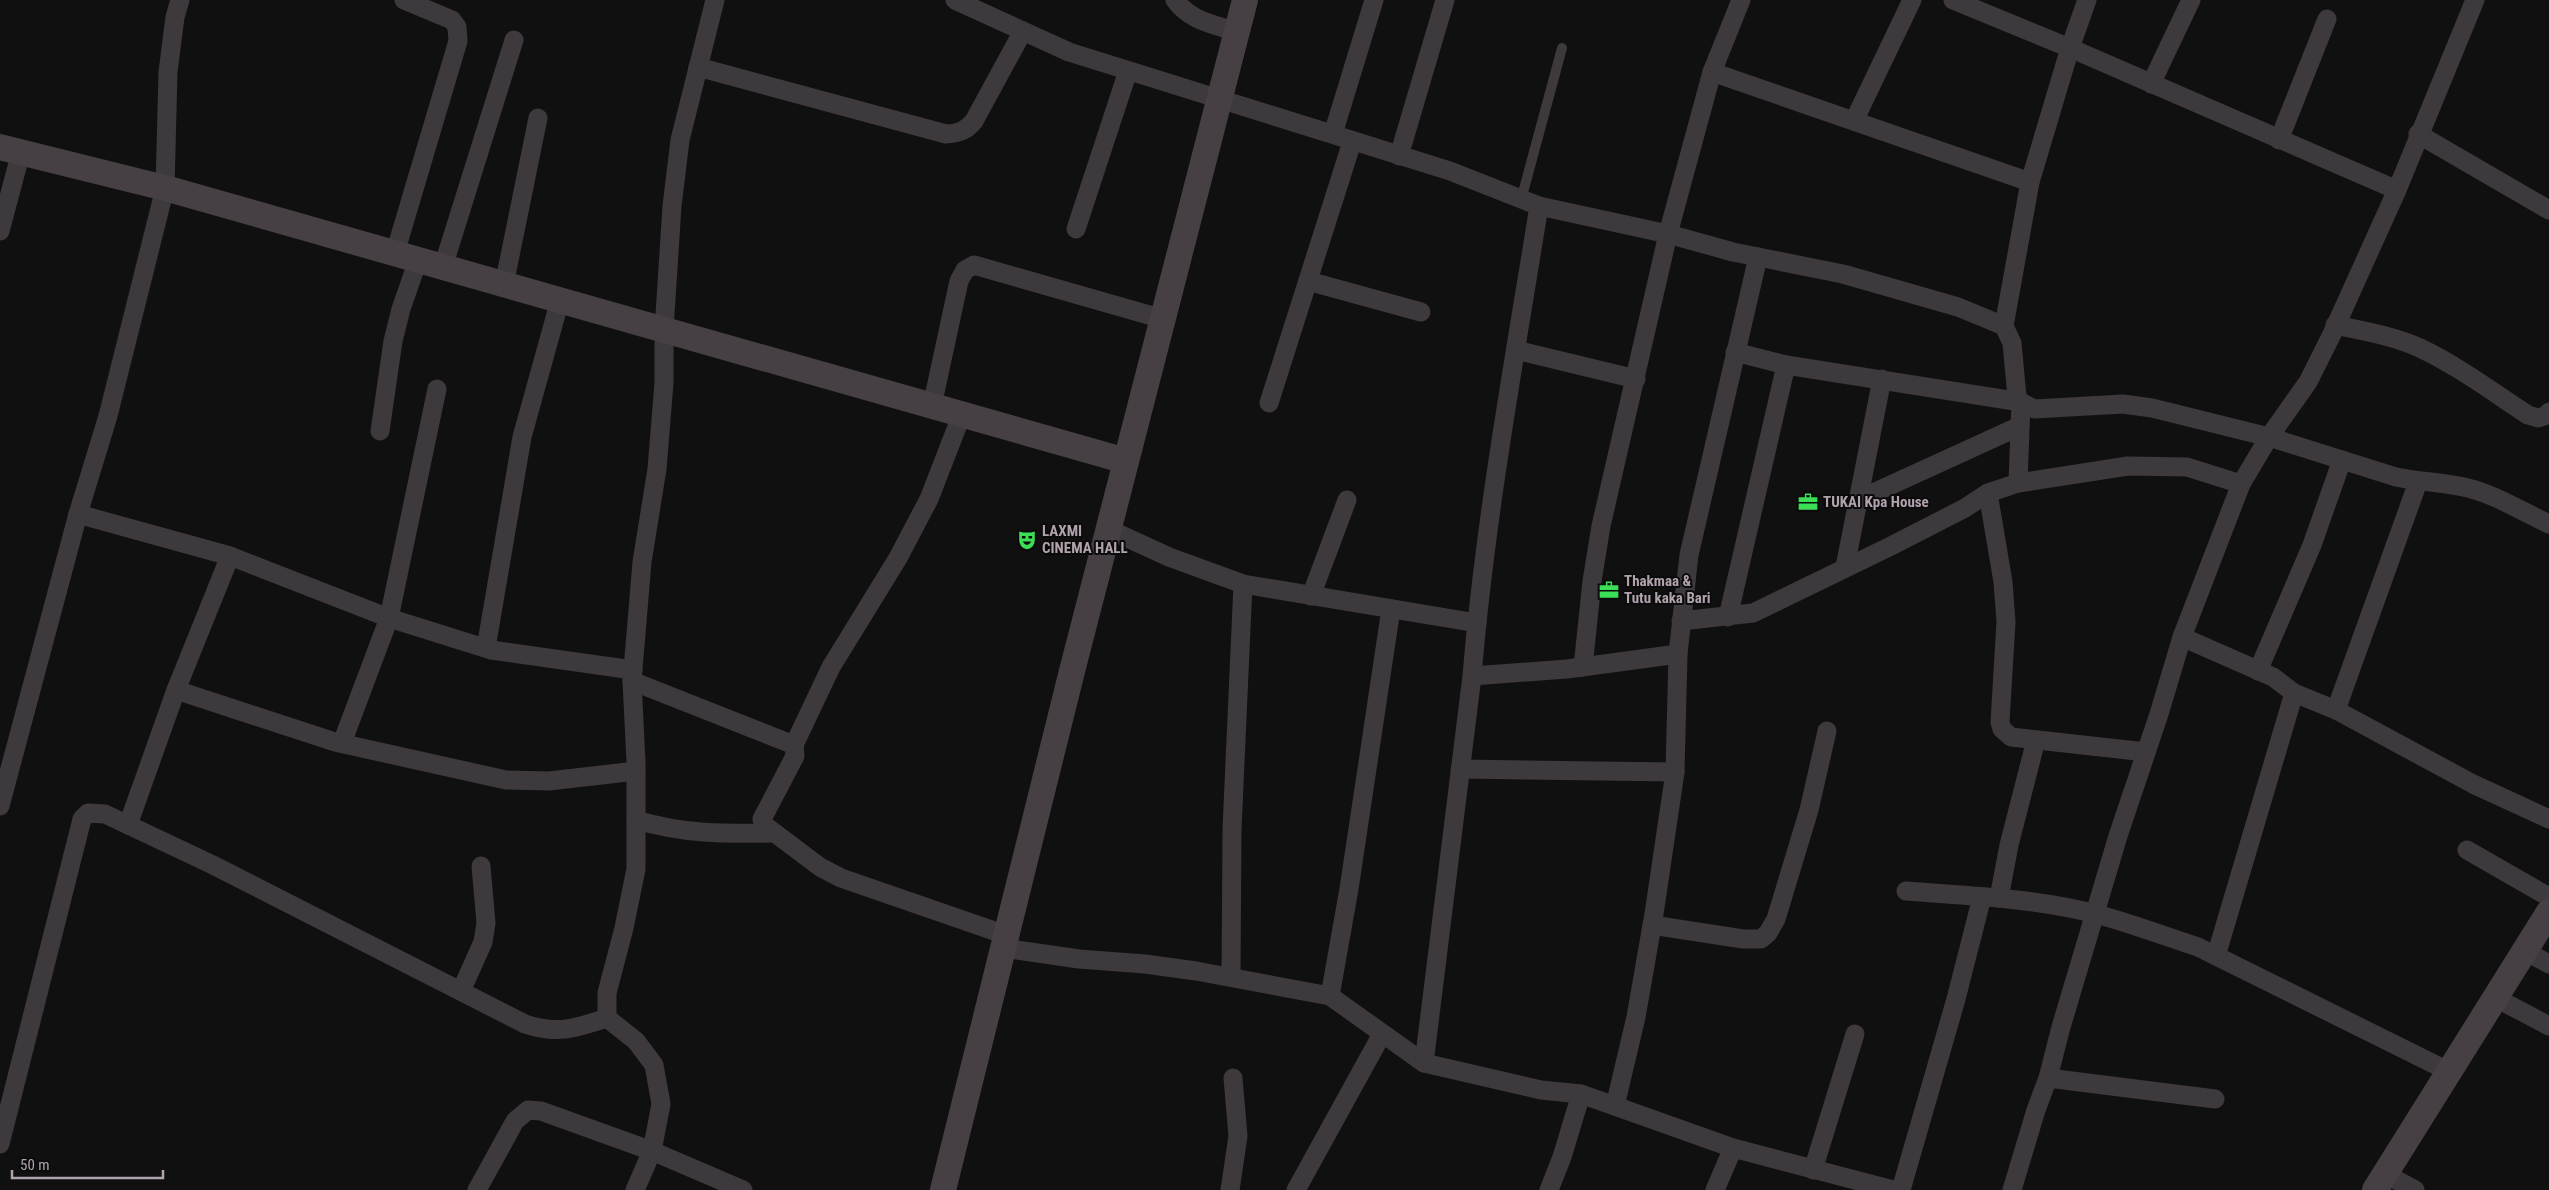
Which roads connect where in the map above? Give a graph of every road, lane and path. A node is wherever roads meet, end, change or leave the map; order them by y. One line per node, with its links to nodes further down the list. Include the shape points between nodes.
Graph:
1 (180, 0): 35 (street, via 168,72)
2 (404, 0): 43 (street, via 452,20 457,27 458,40)
3 (715, 0): 21 (street)
4 (955, 0): 16 (street)
5 (1175, 0): 17 (street, via 1195,19)
6 (1245, 0): 17 (street)
7 (1374, 0): 28 (street)
8 (1445, 0): 33 (street)
9 (1741, 0): 23 (street)
10 (1912, 0): 27 (street)
11 (1952, 0): 20 (street)
12 (2087, 0): 20 (street)
13 (2191, 0): 24 (street)
14 (2475, 0): 29 (street)
15 (2327, 19): 30 (street)
16 (1023, 31): 21 (street, via 974,122 959,133 946,134); 22 (street, via 1069,52)
17 (1237, 32): 25 (street)
18 (514, 40): 44 (street)
19 (1562, 48): 37 (lane)
20 (2070, 48): 24 (street); 34 (street)
21 (698, 67): 52 (street, via 679,149)
22 (1128, 71): 25 (street); 39 (street)
23 (1712, 72): 27 (street); 41 (street)
24 (2151, 84): 30 (street)
25 (1219, 99): 28 (street); 49 (street)
26 (538, 118): 46 (street)
27 (1854, 122): 34 (street)
28 (1333, 134): 31 (street)
29 (2418, 134): 36 (street); 38 (street)
30 (2280, 140): 36 (street)
31 (1352, 142): 33 (street); 45 (street)
32 (10, 149): 35 (street); 40 (street)
33 (1398, 156): 37 (street, via 1450,171)
34 (2030, 182): 51 (street)
35 (165, 188): 43 (street); 75 (street, via 108,416)
36 (2397, 190): 50 (street)
37 (1530, 203): 41 (street); 53 (street)
38 (2549, 210)
39 (1076, 229)
40 (0, 231)
41 (1668, 234): 42 (street); 56 (street)
42 (1758, 256): 51 (street, via 1871,282 1958,307); 54 (street)
43 (407, 257): 44 (street); 65 (street)
44 (443, 267): 46 (street)
45 (1308, 280): 48 (street); 59 (street)
46 (504, 285): 47 (street)
47 (560, 300): 52 (street); 88 (street, via 522,437)
48 (1421, 312)
49 (1163, 319): 61 (street, via 974,265 965,270 959,281); 68 (street)
50 (2335, 325): 62 (street, via 2420,348 2528,415 2538,418); 66 (street, via 2308,382)
51 (2004, 326): 60 (street, via 2012,343 2017,397)
52 (664, 330): 61 (street); 92 (street, via 658,468 642,562)
53 (1516, 350): 56 (street); 86 (street)
54 (1735, 352): 55 (street); 85 (street, via 1689,555)
55 (1786, 365): 57 (street); 83 (street)
56 (1636, 379): 90 (street, via 1600,526)
57 (1882, 379): 60 (street); 74 (street)
58 (437, 389): 84 (street)
59 (1269, 402)
60 (2021, 402): 64 (street); 66 (street, via 2034,409 2122,404 2152,408)
61 (932, 406): 63 (street)
62 (2549, 412)
63 (962, 414): 68 (street); 100 (street, via 929,499 898,558 830,667)
64 (2020, 426): 69 (street); 74 (street)
65 (380, 432)
66 (2269, 437): 67 (street); 71 (street)
67 (2342, 460): 70 (street); 91 (street, via 2312,545)
68 (1126, 461): 77 (street)
69 (2018, 482): 71 (street, via 2128,466 2187,467); 72 (street)
70 (2418, 482): 76 (street, via 2445,482 2471,488); 96 (street)
71 (2241, 484): 87 (street)
72 (1988, 493): 79 (street, via 1965,508); 98 (street, via 2003,582 2006,622 2000,722 2002,729 2011,737)
73 (1347, 500): 81 (street)
74 (1858, 500): 79 (street)
75 (78, 514): 78 (street); 105 (street)
76 (2549, 524)
77 (1108, 529): 80 (street, via 1169,557); 118 (street)
78 (230, 556): 84 (street); 94 (street)
79 (1845, 567): 83 (street, via 1753,613)
80 (1243, 584): 81 (street); 122 (street, via 1232,829)
81 (1311, 596): 82 (street)
82 (1392, 609): 86 (street); 124 (street, via 1350,889)
83 (1728, 617): 85 (street)
84 (389, 618): 88 (street); 99 (street)
85 (1680, 621): 89 (street)
86 (1476, 623): 93 (street)
87 (2182, 637): 91 (street); 101 (street)
88 (486, 648): 92 (street)
89 (1678, 654): 90 (street); 104 (street)
90 (1583, 667): 93 (street)
91 (2258, 670): 95 (street)
92 (632, 675): 100 (street); 103 (street)
93 (1472, 676): 102 (street)
94 (176, 690): 99 (street); 108 (street)
95 (2294, 693): 96 (street); 120 (street)
96 (2336, 710): 106 (street, via 2473,784)
97 (1827, 731): 117 (street, via 1809,810 1776,919 1768,933 1761,940 1743,940)
98 (2036, 740): 101 (street); 114 (street, via 2009,846)
99 (342, 743): 103 (street, via 506,780 549,781)
100 (794, 745): 109 (street, via 795,756 762,819 765,827)
101 (2146, 752): 116 (street)
102 (1460, 769): 104 (street); 130 (street)
103 (636, 771): 107 (street)
104 (1675, 772): 117 (street)
105 (0, 806)
106 (2549, 819)
107 (636, 820): 109 (street, via 664,828 710,834); 126 (street, via 636,869 607,993)
108 (128, 825): 123 (street); 137 (street, via 96,812 88,813 82,819)
109 (773, 833): 118 (street, via 841,878)
110 (2467, 850): 113 (street)
111 (481, 866): 123 (street, via 486,923 483,942)
112 (1906, 891): 114 (street)
113 (2549, 897)
114 (1991, 898): 116 (street); 152 (street, via 1956,999)
115 (2549, 912): 119 (street)
116 (2095, 914): 120 (street, via 2198,947); 133 (street)
117 (1652, 925): 136 (street, via 1636,1017)
118 (1005, 942): 122 (street, via 1079,959 1145,964); 146 (street)
119 (2525, 951): 121 (street); 125 (street)
120 (2216, 956): 131 (street)
121 (2549, 964)
122 (1231, 977): 124 (street)
123 (462, 992): 126 (street, via 543,1030 564,1031)
124 (1330, 996): 128 (street)
125 (2496, 998): 127 (street); 131 (street)
126 (607, 1018): 139 (street, via 636,1041 654,1065 661,1104)
127 (2549, 1026)
128 (1382, 1034): 130 (street); 148 (street)
129 (1855, 1034): 140 (street)
130 (1424, 1063): 134 (street, via 1541,1090)
131 (2450, 1072): 141 (street)
132 (1233, 1078): 147 (street, via 1238,1136)
133 (2048, 1078): 135 (street); 153 (street)
134 (1581, 1094): 136 (street); 149 (street)
135 (2215, 1100)
136 (1615, 1106): 138 (street)
137 (0, 1144)
138 (1733, 1148): 140 (street); 150 (street)
139 (652, 1150): 143 (street, via 541,1111 528,1110 515,1121); 144 (street); 145 (street)
140 (1813, 1170): 142 (street)
141 (2380, 1182): 154 (street)
142 (1841, 1184): 151 (street)
143 (477, 1190)
144 (635, 1190)
145 (743, 1190)
146 (943, 1190)
147 (1230, 1190)
148 (1296, 1190)
149 (1549, 1190)
150 (1715, 1190)
151 (1893, 1190)
152 (1901, 1190)
153 (2012, 1190)
154 (2415, 1190)

